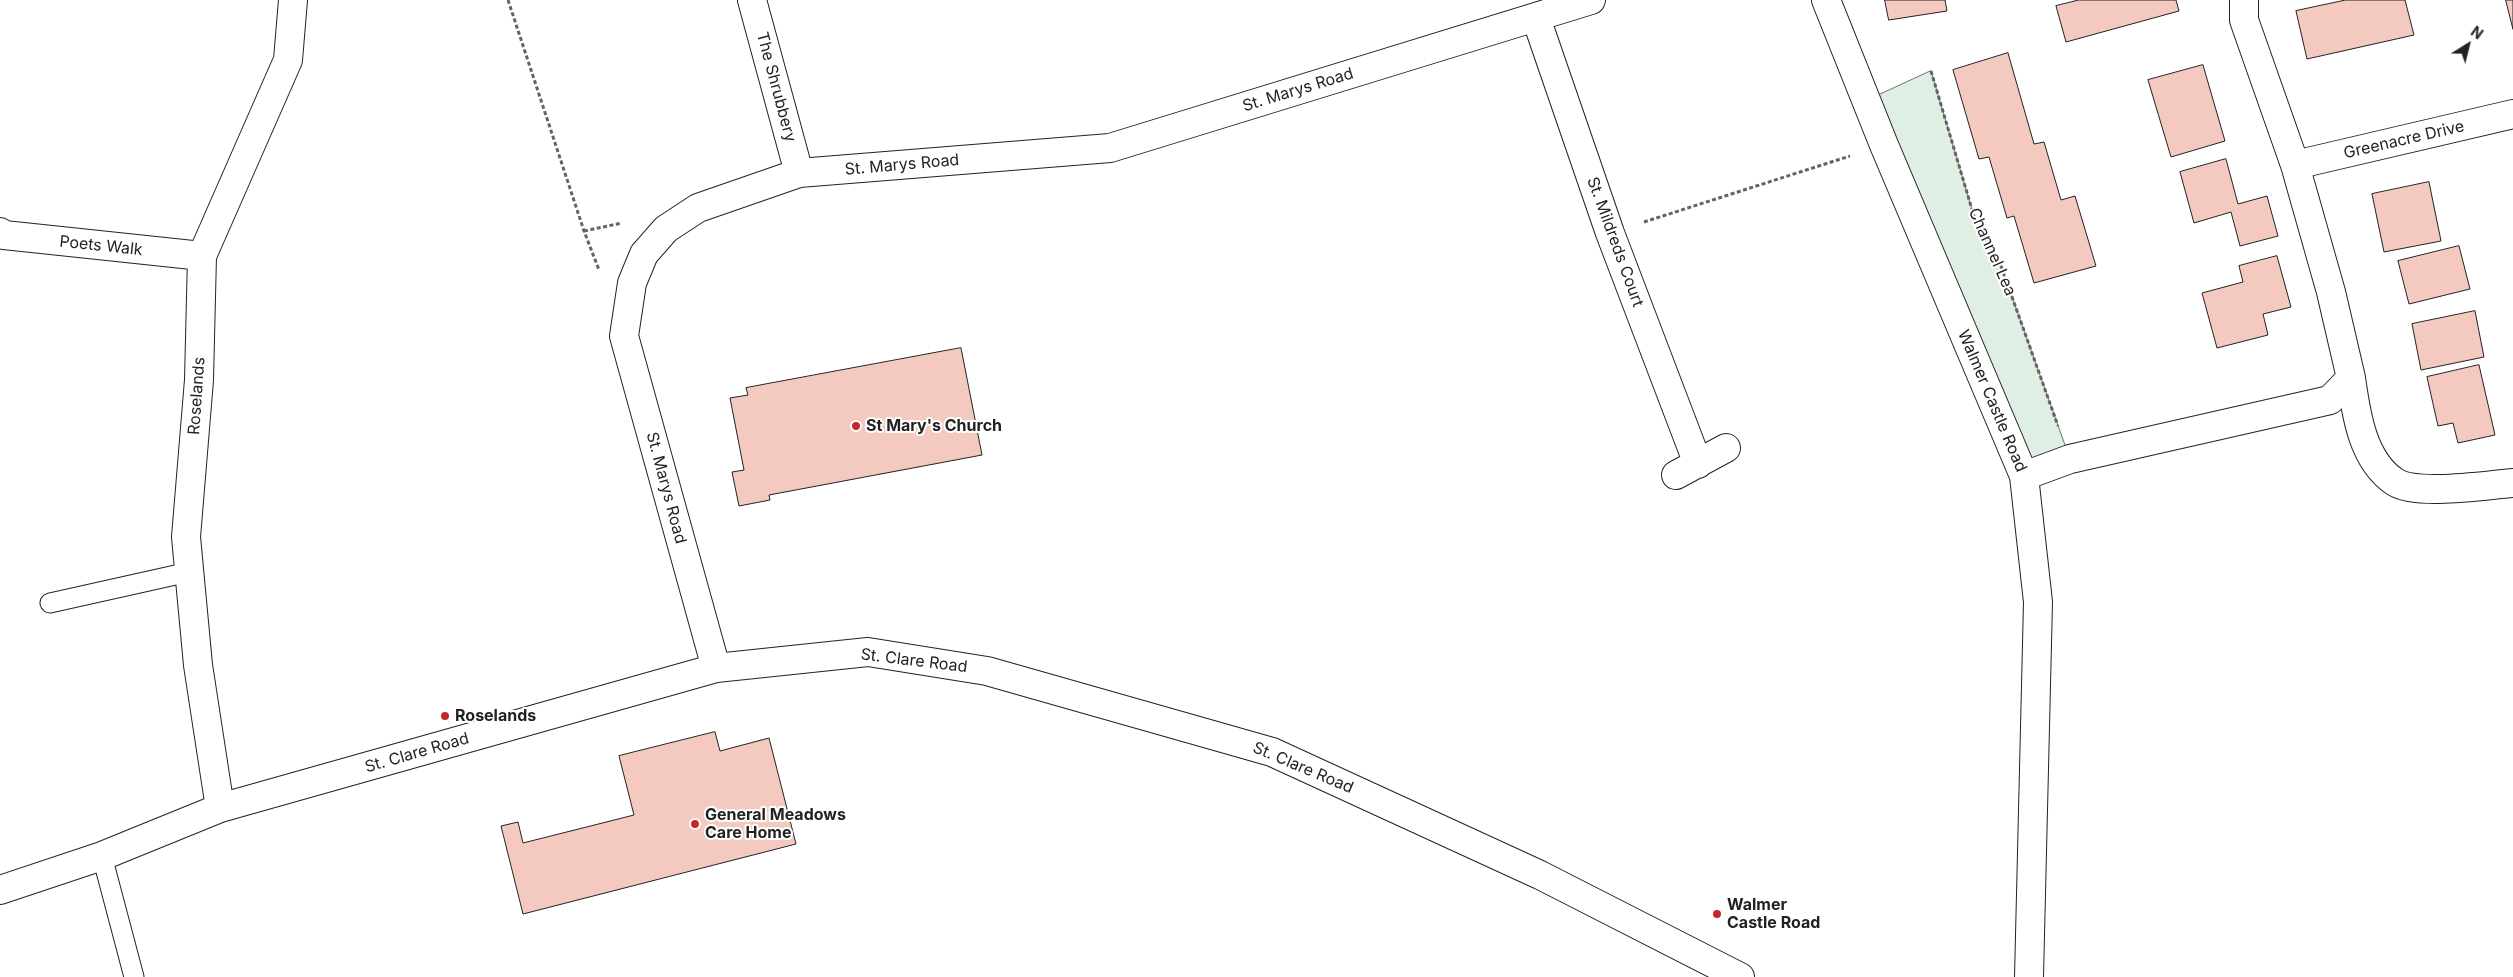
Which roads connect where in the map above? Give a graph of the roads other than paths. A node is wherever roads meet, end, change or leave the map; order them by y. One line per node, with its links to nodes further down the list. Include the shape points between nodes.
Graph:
1 (293, 0): 11 (street, Roselands, via 288,60)
2 (752, 0): 9 (street, The Shrubbery)
3 (1591, 0): 6 (street, St. Marys Road)
4 (1826, 0): 14 (street, Walmer Castle Road)
5 (2244, 0): 8 (street, via 2244,20)
6 (1536, 18): 9 (street, St. Marys Road, via 1110,148); 13 (street, St. Mildreds Court, via 1687,470)
7 (2513, 114): 8 (street, Greenacre Drive)
8 (2295, 165): 12 (street, via 2331,292)
9 (799, 173): 18 (street, St. Marys Road, via 698,208 666,229 644,254 632,283 624,336)
10 (0, 232): 11 (street, Poets Walk, via 4,235)
11 (202, 256): 16 (street, Roselands, via 199,380 186,537)
12 (2350, 378): 14 (street, via 2330,400 2070,459); 15 (street, via 2357,414 2374,461 2396,482 2429,490)
13 (1726, 448)
14 (2024, 476): 24 (street, Walmer Castle Road, via 2038,602)
15 (2513, 483)
16 (189, 572): 17 (lane); 19 (street, Roselands, via 198,665)
17 (50, 603)
18 (716, 668): 19 (street, St. Clare Road); 23 (street, St. Clare Road, via 877,653 987,671 1272,752 1540,875)
19 (220, 808): 20 (street, St. Clare Road)
20 (102, 856): 21 (street, St. Clare Road); 22 (lane)
21 (0, 890)
22 (134, 977)
23 (1740, 977)
24 (2028, 977)

